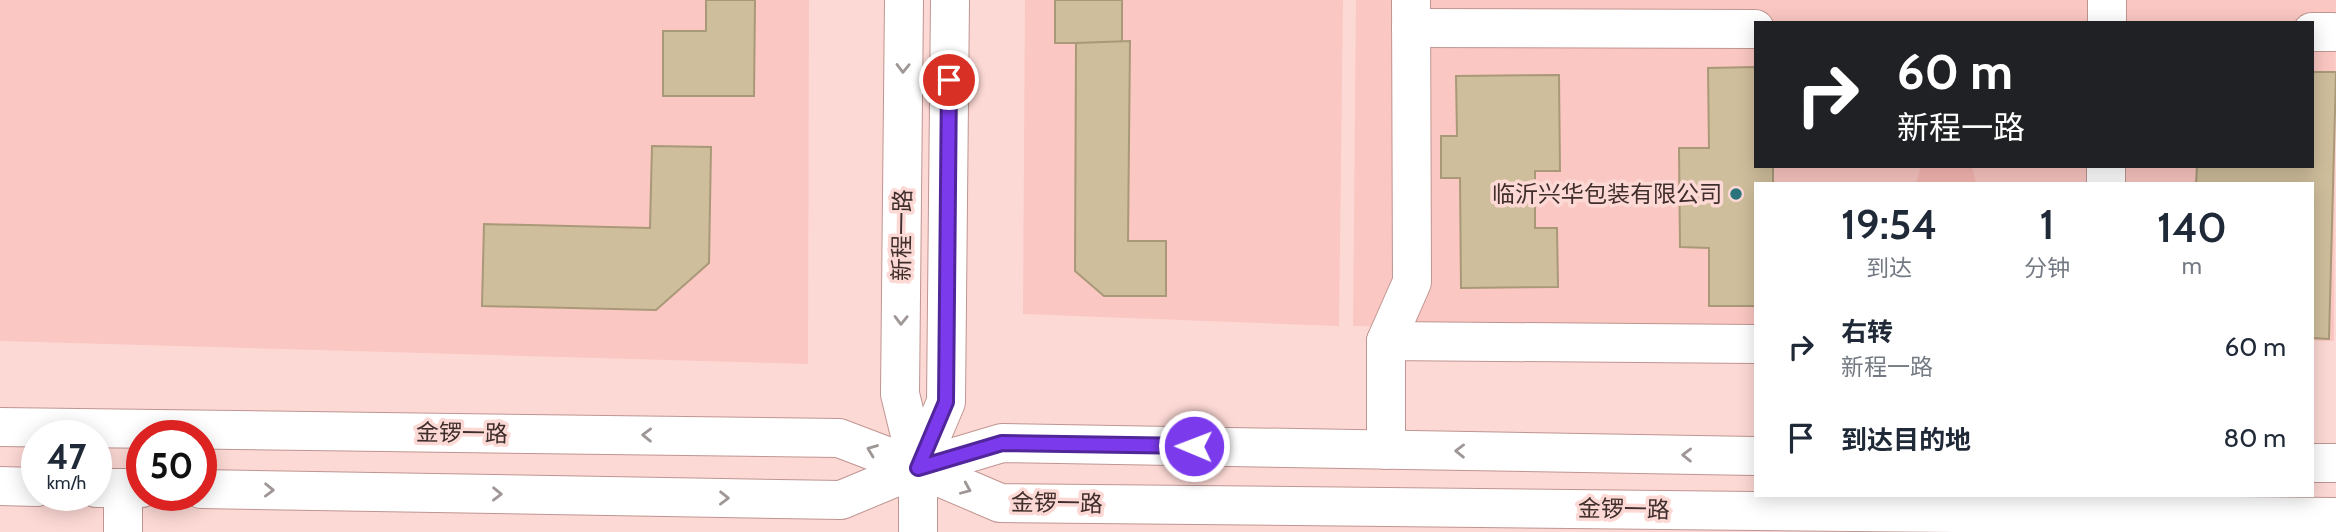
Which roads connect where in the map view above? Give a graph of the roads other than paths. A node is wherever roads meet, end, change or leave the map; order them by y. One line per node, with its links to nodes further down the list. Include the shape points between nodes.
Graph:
1 (904, 0): 14 (main road, 新程一路, one-way to 14, via 900,394)
2 (950, 0): 14 (main road, 新程一路, via 946,402)
3 (2107, 0): 5 (main road)
4 (1411, 14): 6 (main road); 7 (main road, via 1412,282)
5 (2107, 21)
6 (1754, 29)
7 (1386, 341): 8 (main road); 10 (main road)
8 (1754, 344)
9 (0, 427): 14 (main road, 金锣一路, one-way to 9, via 839,438)
10 (1385, 450): 11 (main road, one-way to 10); 14 (main road, via 1002,443)
11 (1754, 456)
12 (2314, 463): 13 (main road)
13 (2336, 463)
14 (918, 468): 18 (main road, one-way to 14, via 841,500); 19 (main road, 金锣一路, one-way to 19, via 1000,503); 22 (main road, 新程一路)
15 (0, 486): 16 (main road)
16 (21, 487)
17 (120, 488): 21 (main road)
18 (217, 489)
19 (1830, 503): 20 (main road, 金锣一路)
20 (2336, 517)
21 (123, 532)
22 (918, 532)

